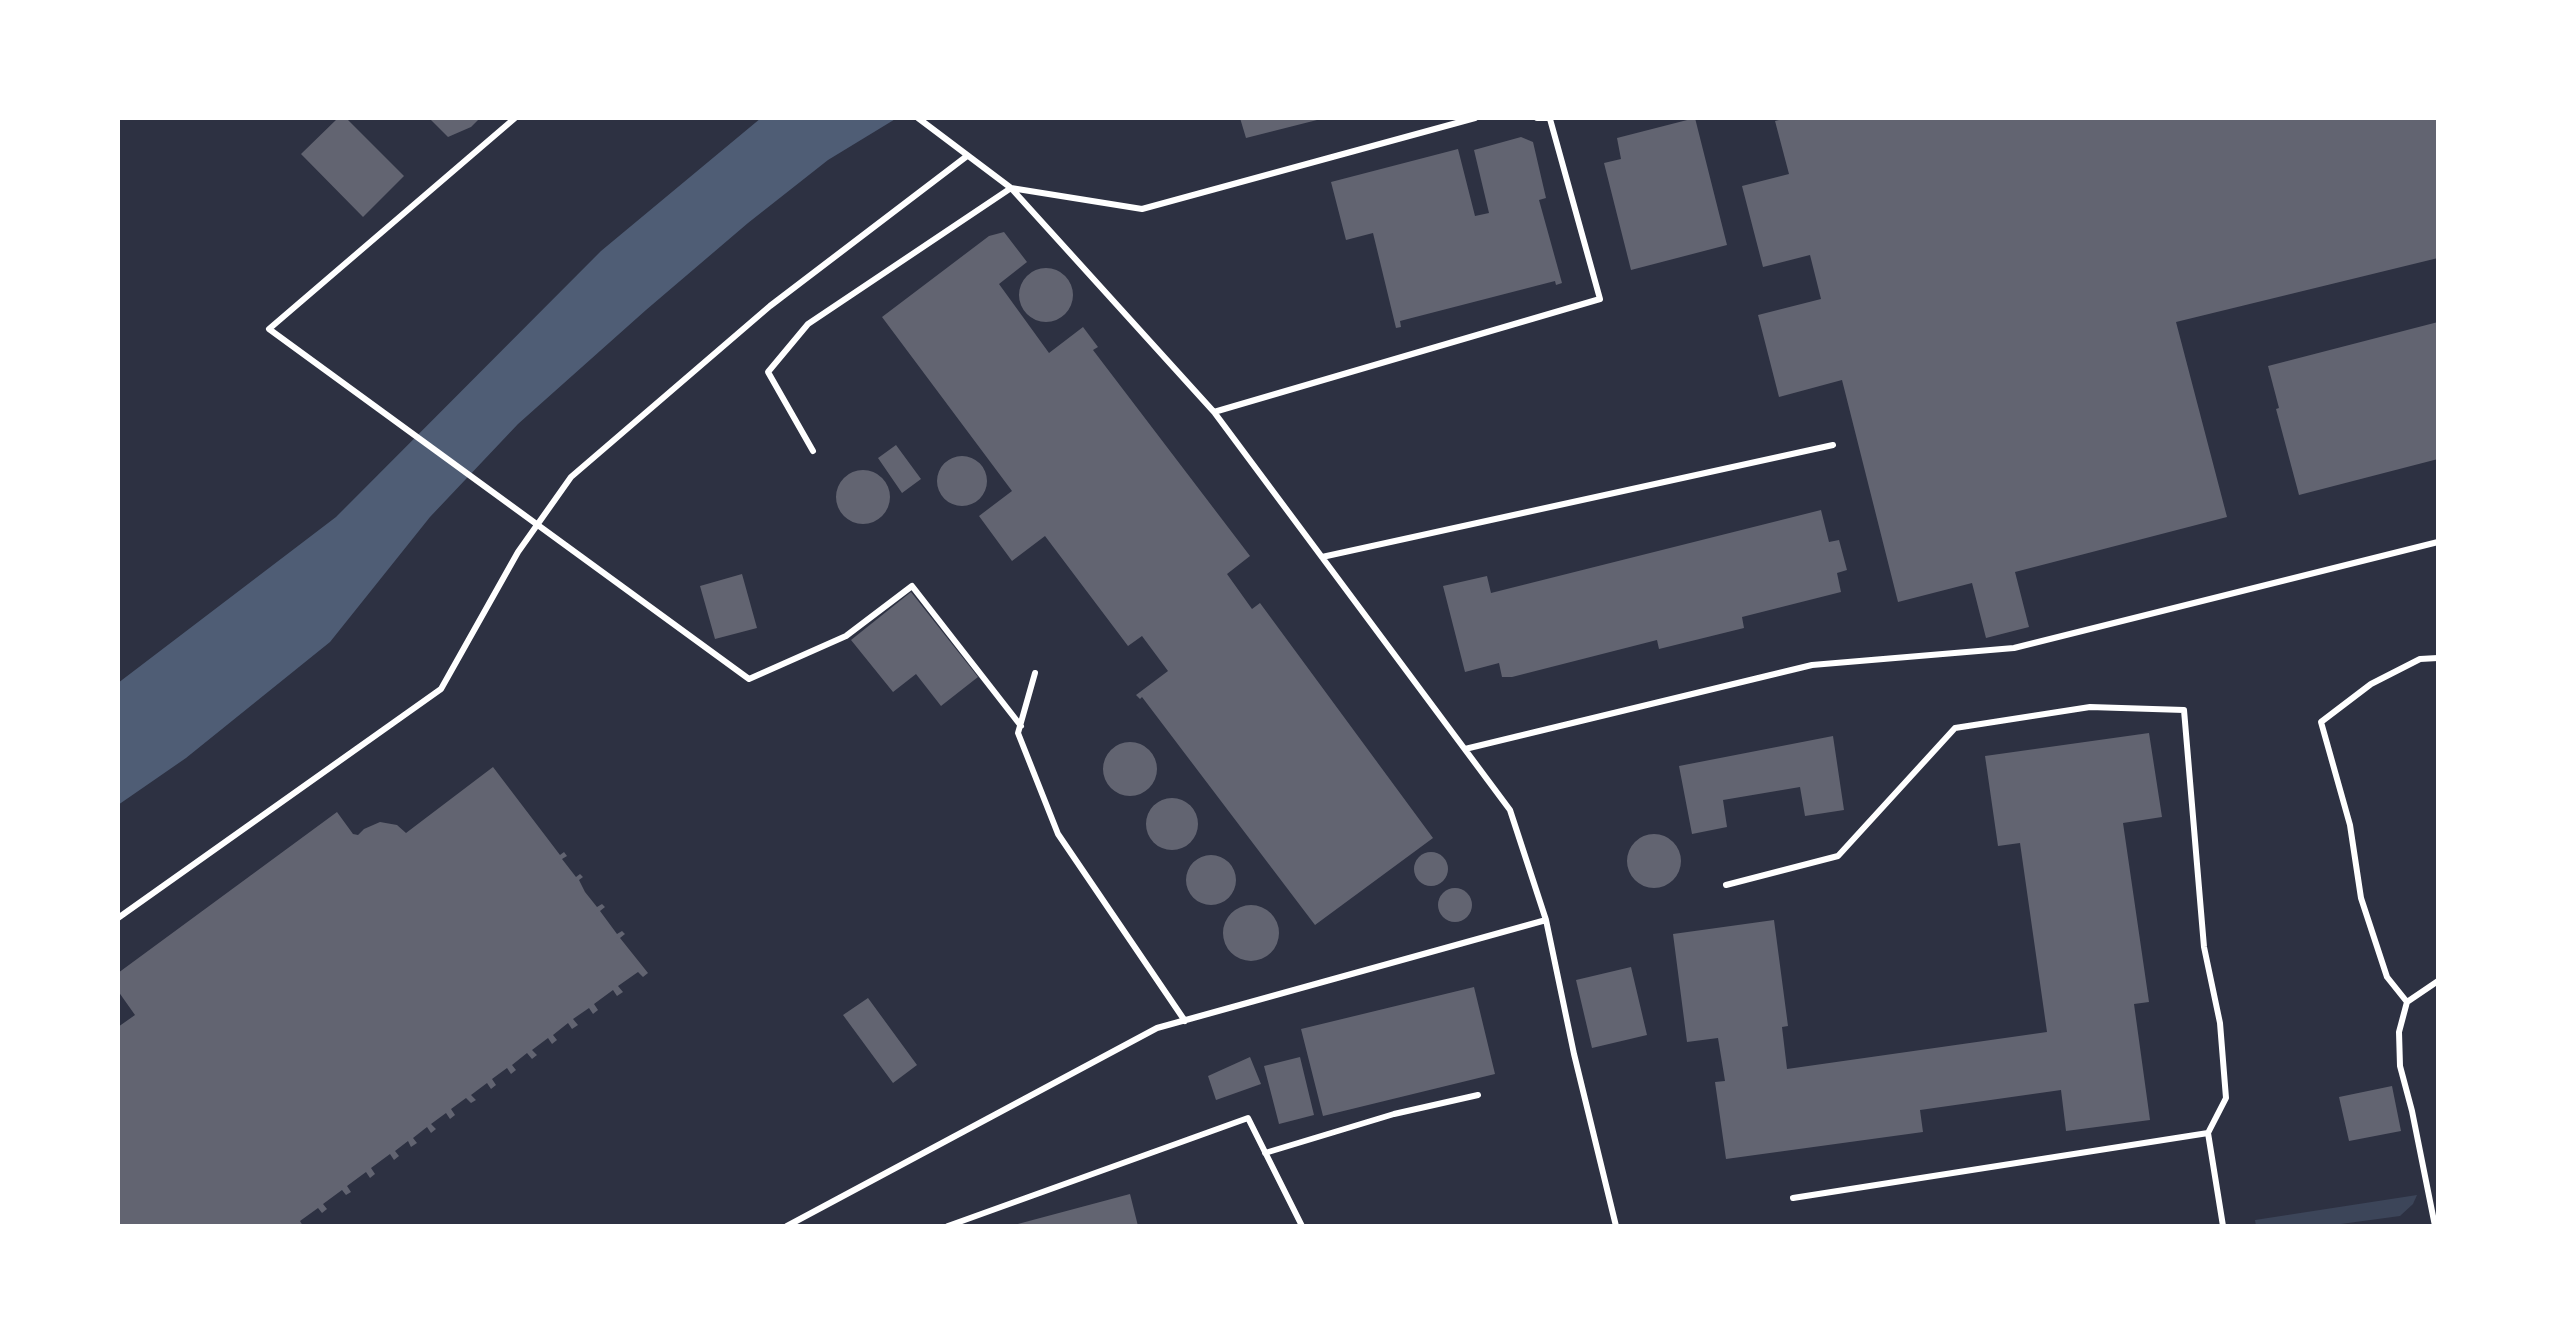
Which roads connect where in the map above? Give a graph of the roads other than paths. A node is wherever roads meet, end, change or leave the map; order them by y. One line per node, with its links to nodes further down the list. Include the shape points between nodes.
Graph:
1 (515, 118): 11 (lane, via 269,329)
2 (918, 118): 6 (lane)
3 (1475, 118): 7 (lane, via 1142,209)
4 (1537, 118): 5 (lane)
5 (1550, 118): 8 (lane, via 1600,299)
6 (967, 156): 7 (lane); 11 (lane, via 723,346 571,477)
7 (1011, 188): 8 (lane); 10 (lane, via 808,324 768,372)
8 (1214, 412): 13 (lane)
9 (1833, 445): 13 (lane)
10 (813, 451)
11 (536, 523): 16 (lane, via 749,679 846,636 912,586); 19 (lane, via 441,689)
12 (2438, 542): 17 (lane, via 2014,648 1812,665)
13 (1322, 557): 17 (lane)
14 (2438, 658): 22 (lane, via 2420,659 2371,684 2321,722 2350,825 2361,898 2387,977)
15 (1035, 673): 16 (lane)
16 (1021, 726): 23 (lane, via 1018,733 1058,834)
17 (1465, 749): 20 (lane, via 1510,810)
18 (1726, 885): 25 (lane, via 1838,856 1955,728 2090,707 2184,710 2204,947 2220,1023 2226,1098)
19 (118, 918)
20 (1546, 920): 23 (lane); 31 (lane)
21 (2438, 981): 22 (lane)
22 (2407, 1002): 33 (lane, via 2399,1032 2400,1066)
23 (1185, 1021): 28 (lane, via 1157,1028)
24 (1478, 1095): 26 (lane)
25 (2208, 1133): 27 (lane); 32 (lane)
26 (1265, 1153): 29 (lane, via 1248,1118); 30 (lane)
27 (1793, 1198)
28 (787, 1226)
29 (948, 1226)
30 (1302, 1226)
31 (1616, 1226)
32 (2223, 1226)
33 (2435, 1226)

